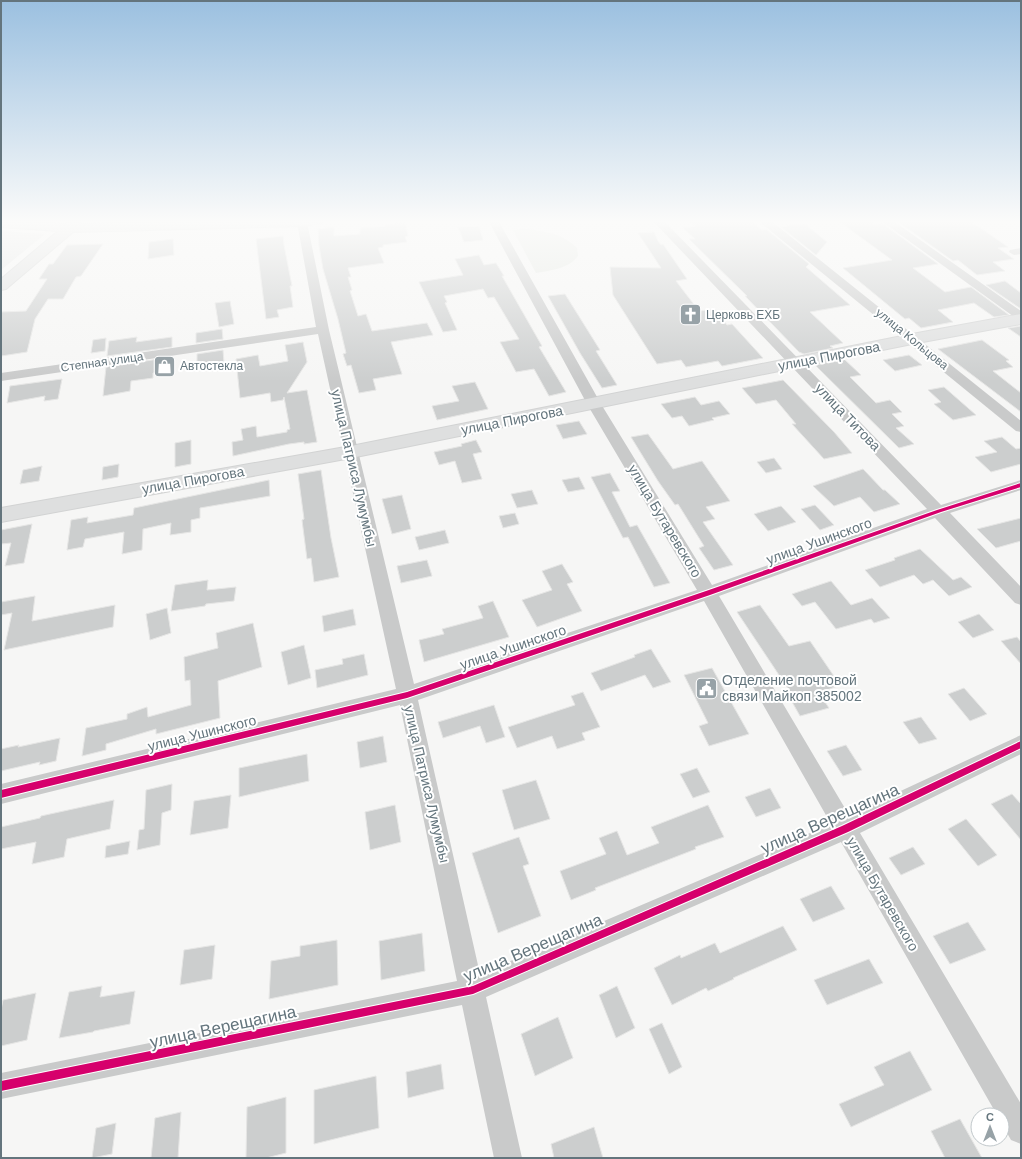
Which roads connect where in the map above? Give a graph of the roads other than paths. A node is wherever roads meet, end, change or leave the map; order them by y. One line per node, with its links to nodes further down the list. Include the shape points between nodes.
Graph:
1 (15, 274): 7 (street)
2 (312, 274): 9 (street, улица Патриса Лумумбы)
3 (523, 274): 13 (street, улица Бутаревского)
4 (708, 274): 11 (street, улица Титова)
5 (832, 274): 10 (street, улица Кольцова)
6 (960, 274): 8 (street)
7 (1, 286)
8 (1021, 318): 10 (street, улица Пирогова)
9 (323, 330): 12 (street, Степная улица); 15 (street, улица Патриса Лумумбы)
10 (912, 339): 11 (street, улица Пирогова); 14 (street, улица Кольцова)
11 (794, 363): 13 (street, улица Пирогова); 17 (street, улица Титова)
12 (1, 377)
13 (594, 404): 15 (street, улица Пирогова); 19 (street, улица Бутаревского)
14 (1021, 428)
15 (351, 452): 18 (street, улица Пирогова); 21 (street, улица Патриса Лумумбы)
16 (1021, 485): 17 (street, улица Ушинского)
17 (939, 511): 19 (street, улица Ушинского); 20 (street, улица Титова)
18 (1, 514)
19 (708, 593): 21 (street, улица Ушинского); 24 (street, улица Бутаревского)
20 (1021, 598)
21 (407, 696): 23 (street, улица Ушинского); 25 (street, улица Патриса Лумумбы)
22 (1021, 744): 24 (street, улица Верещагина)
23 (1, 794)
24 (845, 830): 25 (street, улица Верещагина); 27 (street, улица Бутаревского)
25 (473, 990): 26 (street, улица Верещагина); 28 (street, улица Патриса Лумумбы)
26 (1, 1086)
27 (1021, 1130)
28 (508, 1158)

